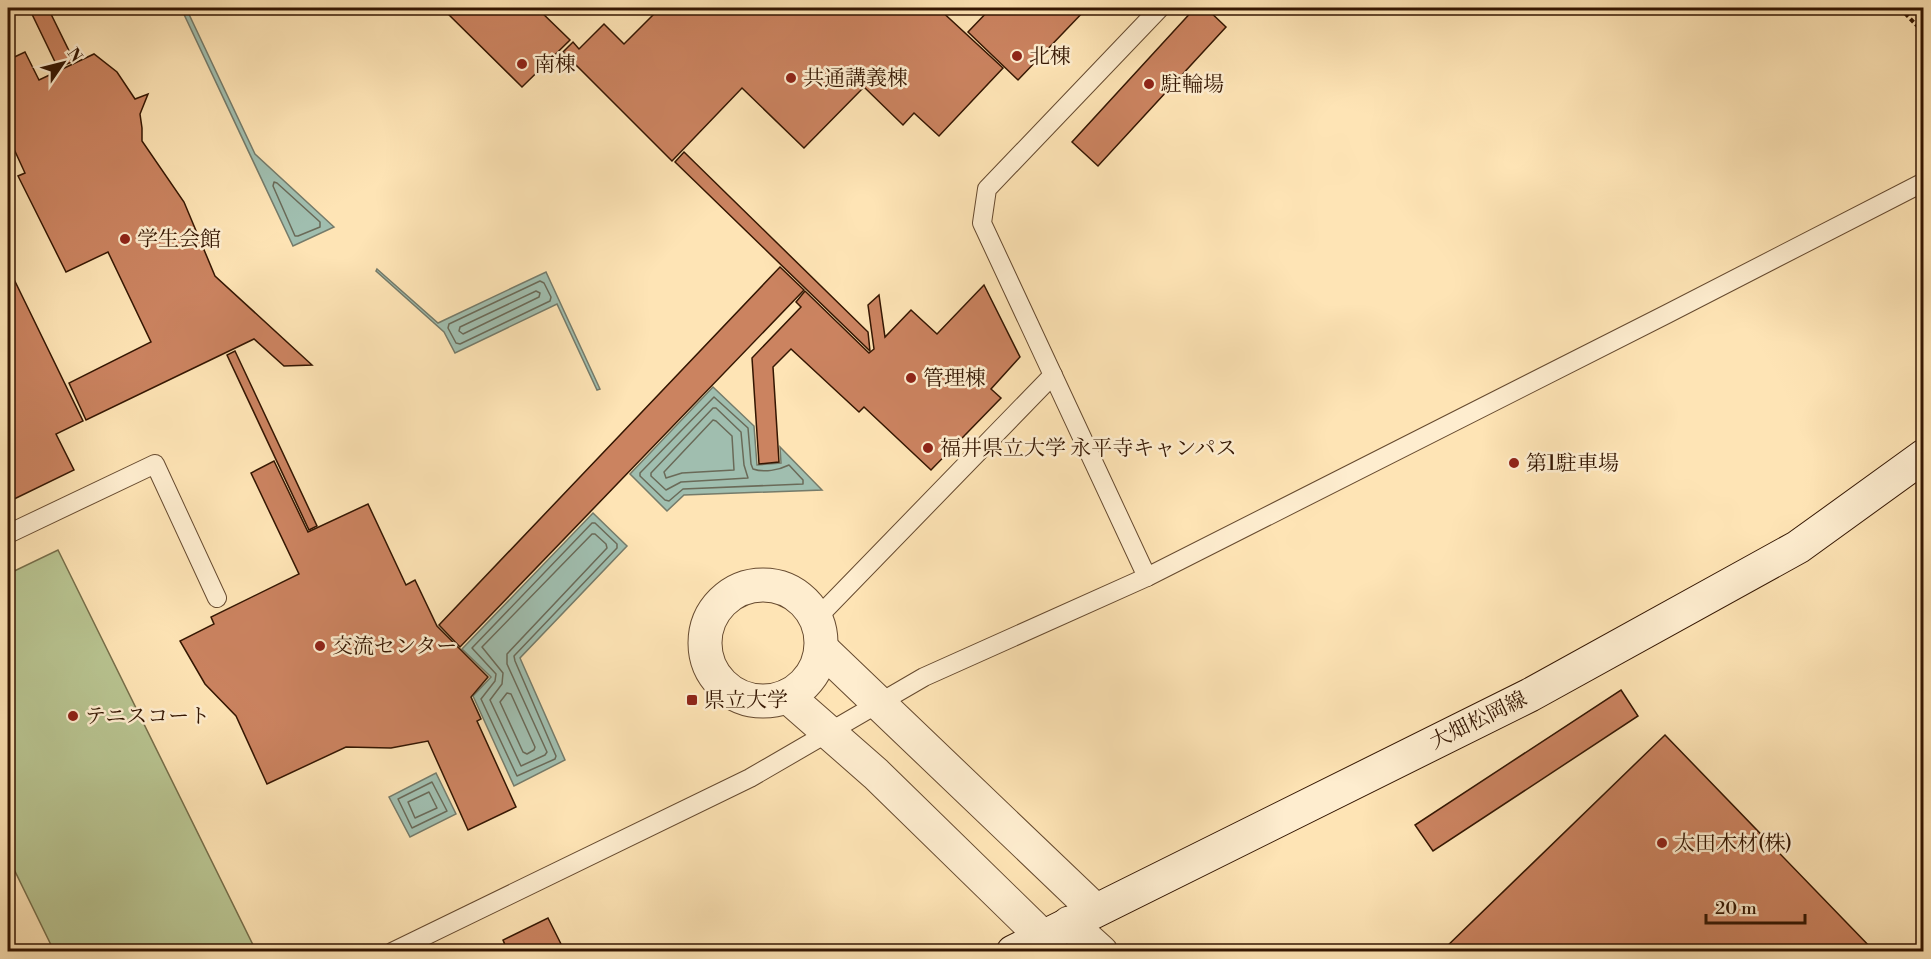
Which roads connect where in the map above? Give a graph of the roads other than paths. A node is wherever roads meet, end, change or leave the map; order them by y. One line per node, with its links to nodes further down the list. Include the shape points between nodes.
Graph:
1 (1160, 8): 3 (lane, via 987,189 982,223)
2 (1923, 182): 6 (lane)
3 (1053, 375): 6 (lane); 8 (lane)
4 (1923, 456): 12 (street, 大畑松岡線, via 1797,547 1550,683)
5 (8, 534): 7 (lane, via 155,464)
6 (1147, 577): 10 (lane, via 924,677)
7 (217, 598)
8 (819, 633): 9 (street, via 816,668 804,685); 9 (street, via 798,596 780,586 759,584 740,589 723,600 711,616 705,646 712,671 725,686 747,699 767,701); 10 (street)
9 (787, 696): 11 (street)
10 (878, 704): 11 (lane); 12 (street)
11 (828, 733): 12 (street); 13 (lane, via 750,778)
12 (1069, 923): 14 (street, 大畑松岡線); 15 (street)
13 (393, 951)
14 (1013, 951)
15 (1101, 951)

